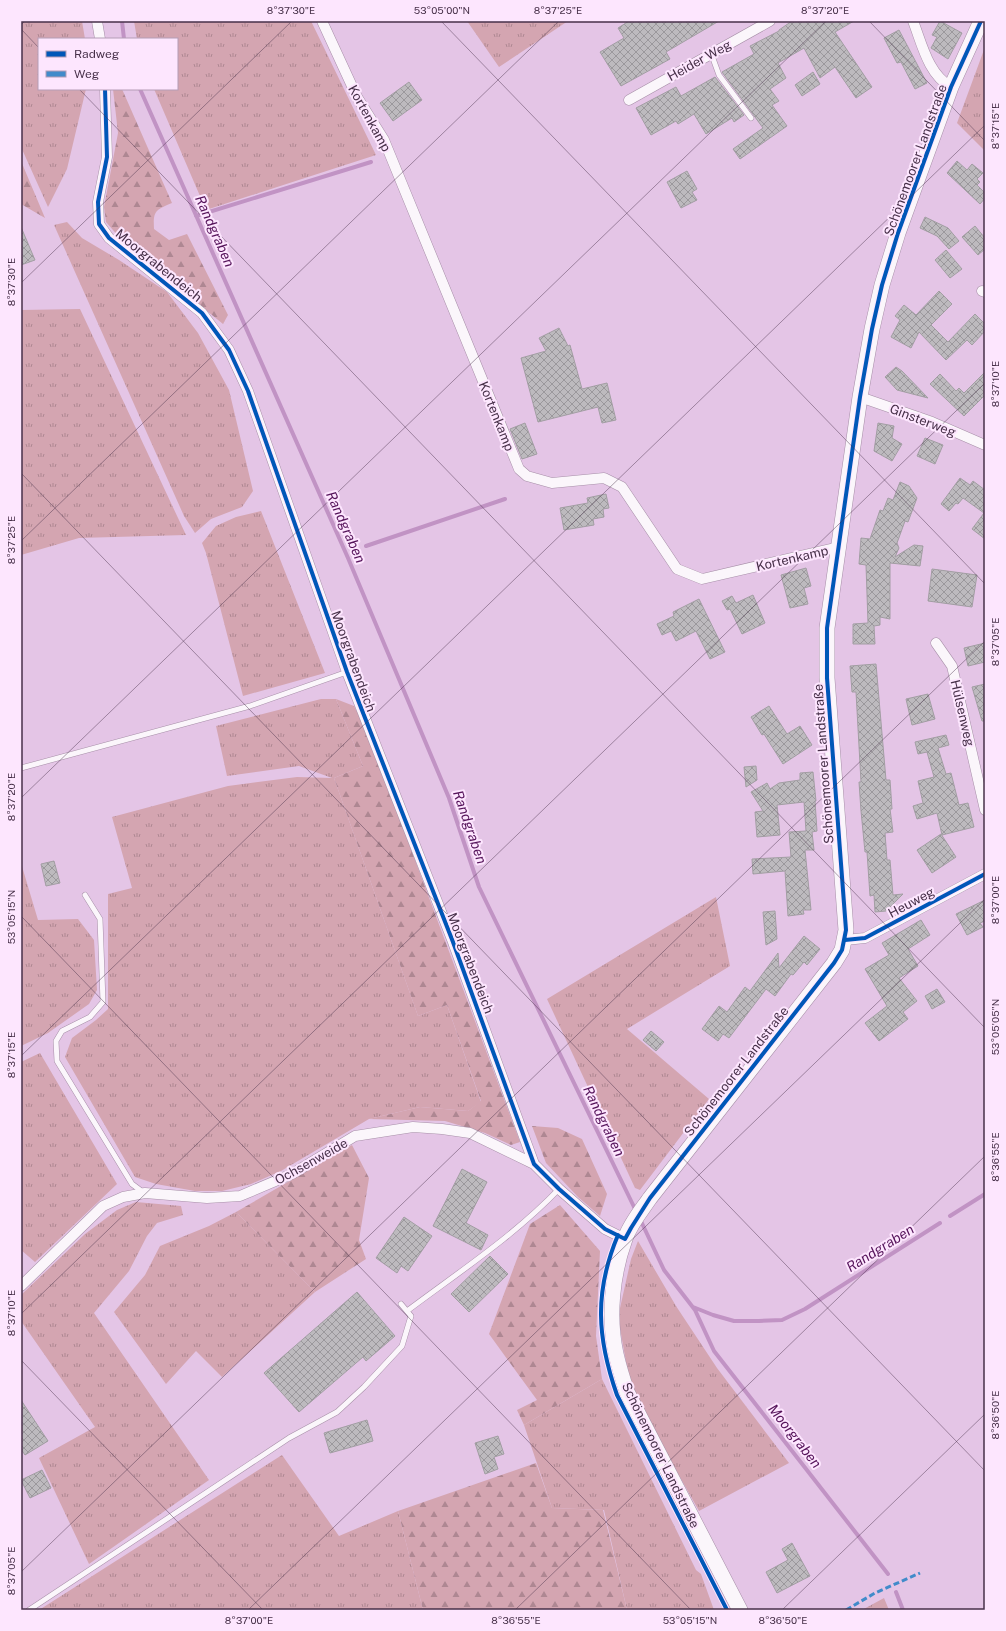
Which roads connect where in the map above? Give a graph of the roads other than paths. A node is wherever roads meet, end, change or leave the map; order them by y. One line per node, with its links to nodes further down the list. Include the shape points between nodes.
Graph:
1 (97, 21): 6 (street)
2 (322, 21): 14 (street, Kortenkamp, via 357,97 384,140 519,469 527,476 552,483 604,478 622,486 677,569 702,578)
3 (770, 21): 7 (street, Heider Weg)
4 (913, 21): 8 (street, via 933,70 938,78)
5 (981, 21): 8 (street, Schönemoorer Landstraße)
6 (100, 38)
7 (711, 53): 10 (street, Heider Weg); 11 (lane, via 719,74)
8 (951, 87): 12 (street, Schönemoorer Landstraße, via 898,233 882,285)
9 (105, 90): 16 (street, Moorgrabendeich, via 107,157 98,202 99,224 109,238 202,313 229,350 248,391)
10 (629, 100)
11 (751, 118)
12 (860, 397): 13 (street, Ginsterweg, via 932,422); 14 (street, Schönemoorer Landstraße)
13 (985, 445)
14 (839, 547): 21 (street, Schönemoorer Landstraße, via 828,628 827,678)
15 (936, 643): 18 (street, Hülsenweg, via 952,666)
16 (347, 672): 17 (lane, via 250,706); 22 (street, Moorgrabendeich, via 453,942)
17 (21, 768)
18 (985, 810)
19 (985, 874): 21 (street, Heuweg, via 865,938)
20 (84, 895): 24 (lane, via 100,919 103,1002 90,1018 62,1031 56,1041 57,1061 132,1184)
21 (845, 940): 25 (street, Schönemoorer Landstraße, via 834,963 650,1198)
22 (534, 1164): 23 (street, Moorgrabendeich); 24 (street, Ochsenweide, via 470,1133 412,1127 355,1136 292,1174 240,1196 207,1198)
23 (559, 1189): 25 (street, Moorgrabendeich, via 605,1229); 28 (lane, via 482,1256)
24 (144, 1193): 26 (street, Ochsenweide, via 123,1197 103,1206)
25 (628, 1233): 30 (street, Schönemoorer Landstraße, via 614,1287 611,1314 616,1354 627,1392)
26 (21, 1286)
27 (401, 1304): 28 (lane)
28 (407, 1310): 29 (lane, via 411,1316 402,1346 337,1412 289,1438)
29 (29, 1610)
30 (740, 1610)

